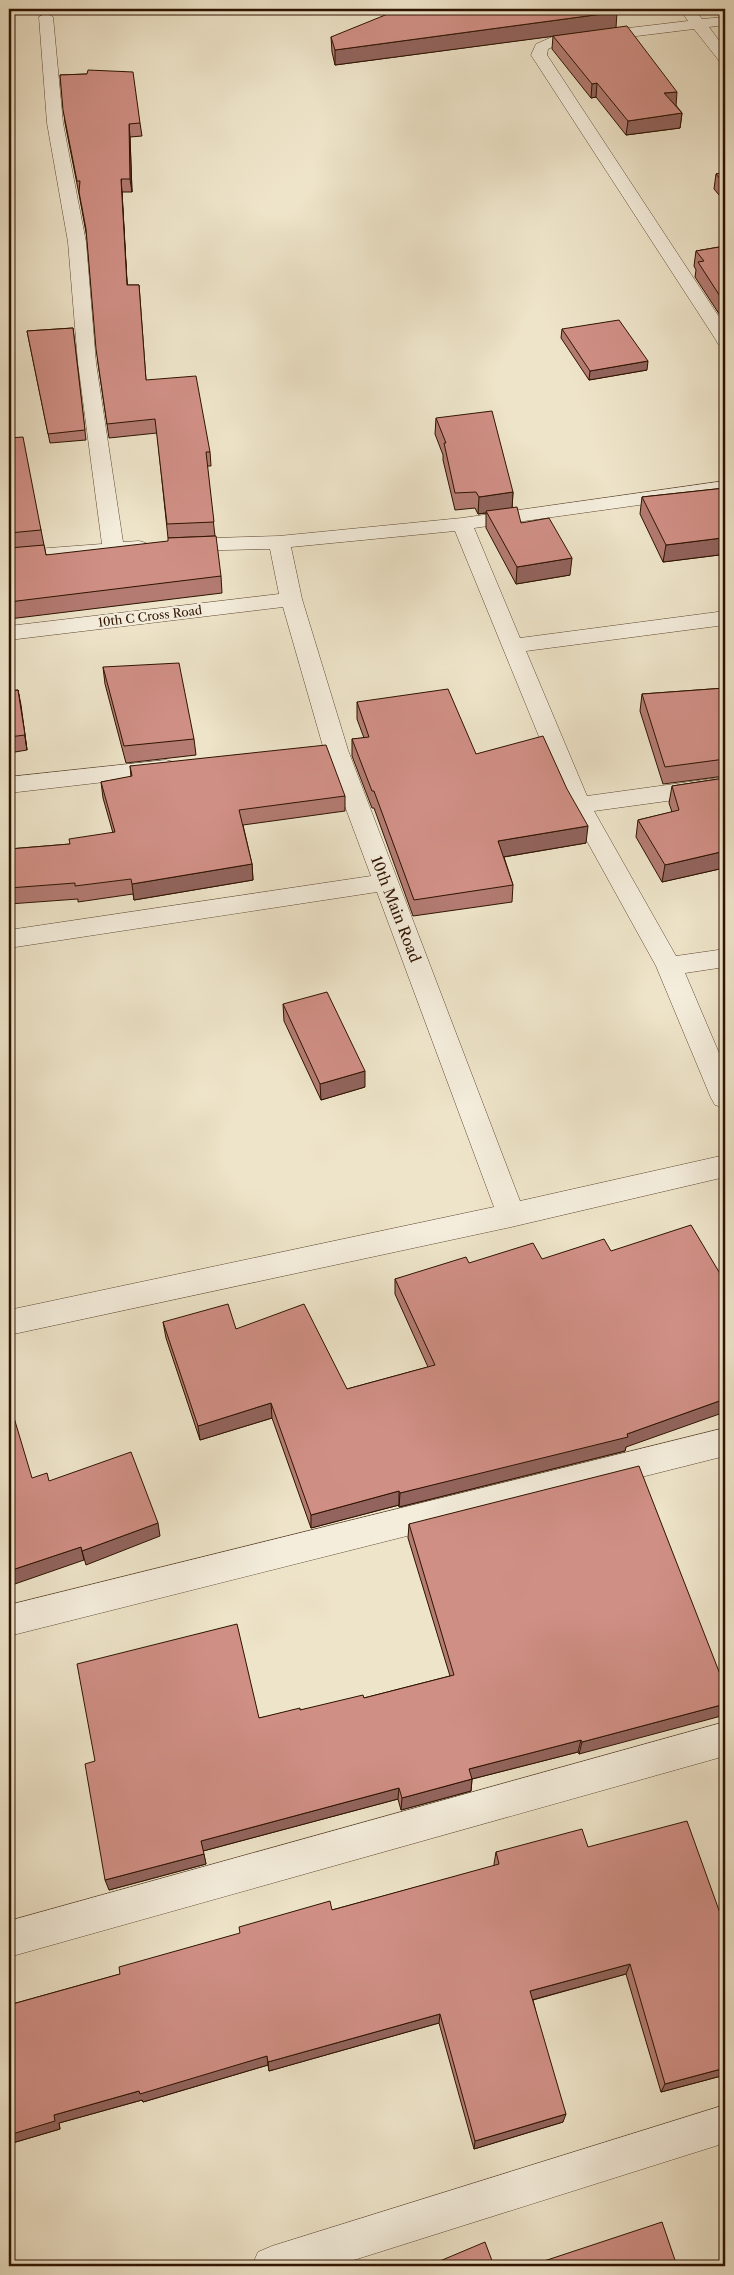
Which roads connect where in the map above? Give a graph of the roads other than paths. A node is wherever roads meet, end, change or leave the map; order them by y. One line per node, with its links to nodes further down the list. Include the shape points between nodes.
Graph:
1 (687, 9): 4 (street)
2 (46, 17): 10 (street, via 55,123 78,242 87,362)
3 (725, 21): 4 (street)
4 (698, 24): 5 (street); 6 (street, via 552,42 541,47 539,55)
5 (725, 59)
6 (725, 340)
7 (725, 487): 8 (street)
8 (462, 524): 9 (street); 15 (street)
9 (279, 542): 10 (street); 12 (street, 10th Main Road)
10 (114, 548): 11 (street)
11 (9, 557)
12 (291, 599): 14 (street, 10th C Cross Road); 20 (street, 10th Main Road, via 326,751)
13 (725, 618): 15 (street)
14 (9, 633)
15 (513, 646): 19 (street)
16 (187, 766): 18 (street)
17 (725, 784): 19 (street)
18 (9, 785)
19 (579, 805): 23 (street)
20 (386, 882): 21 (street); 26 (street, 10th Main Road)
21 (9, 939)
22 (725, 958): 23 (street)
23 (669, 966): 24 (street)
24 (725, 1098)
25 (725, 1166): 26 (street)
26 (511, 1215): 27 (street)
27 (9, 1323)
28 (725, 1442): 29 (street)
29 (9, 1621)
30 (725, 1740): 31 (street)
31 (9, 1939)
32 (725, 2124): 33 (street)
33 (272, 2266)

